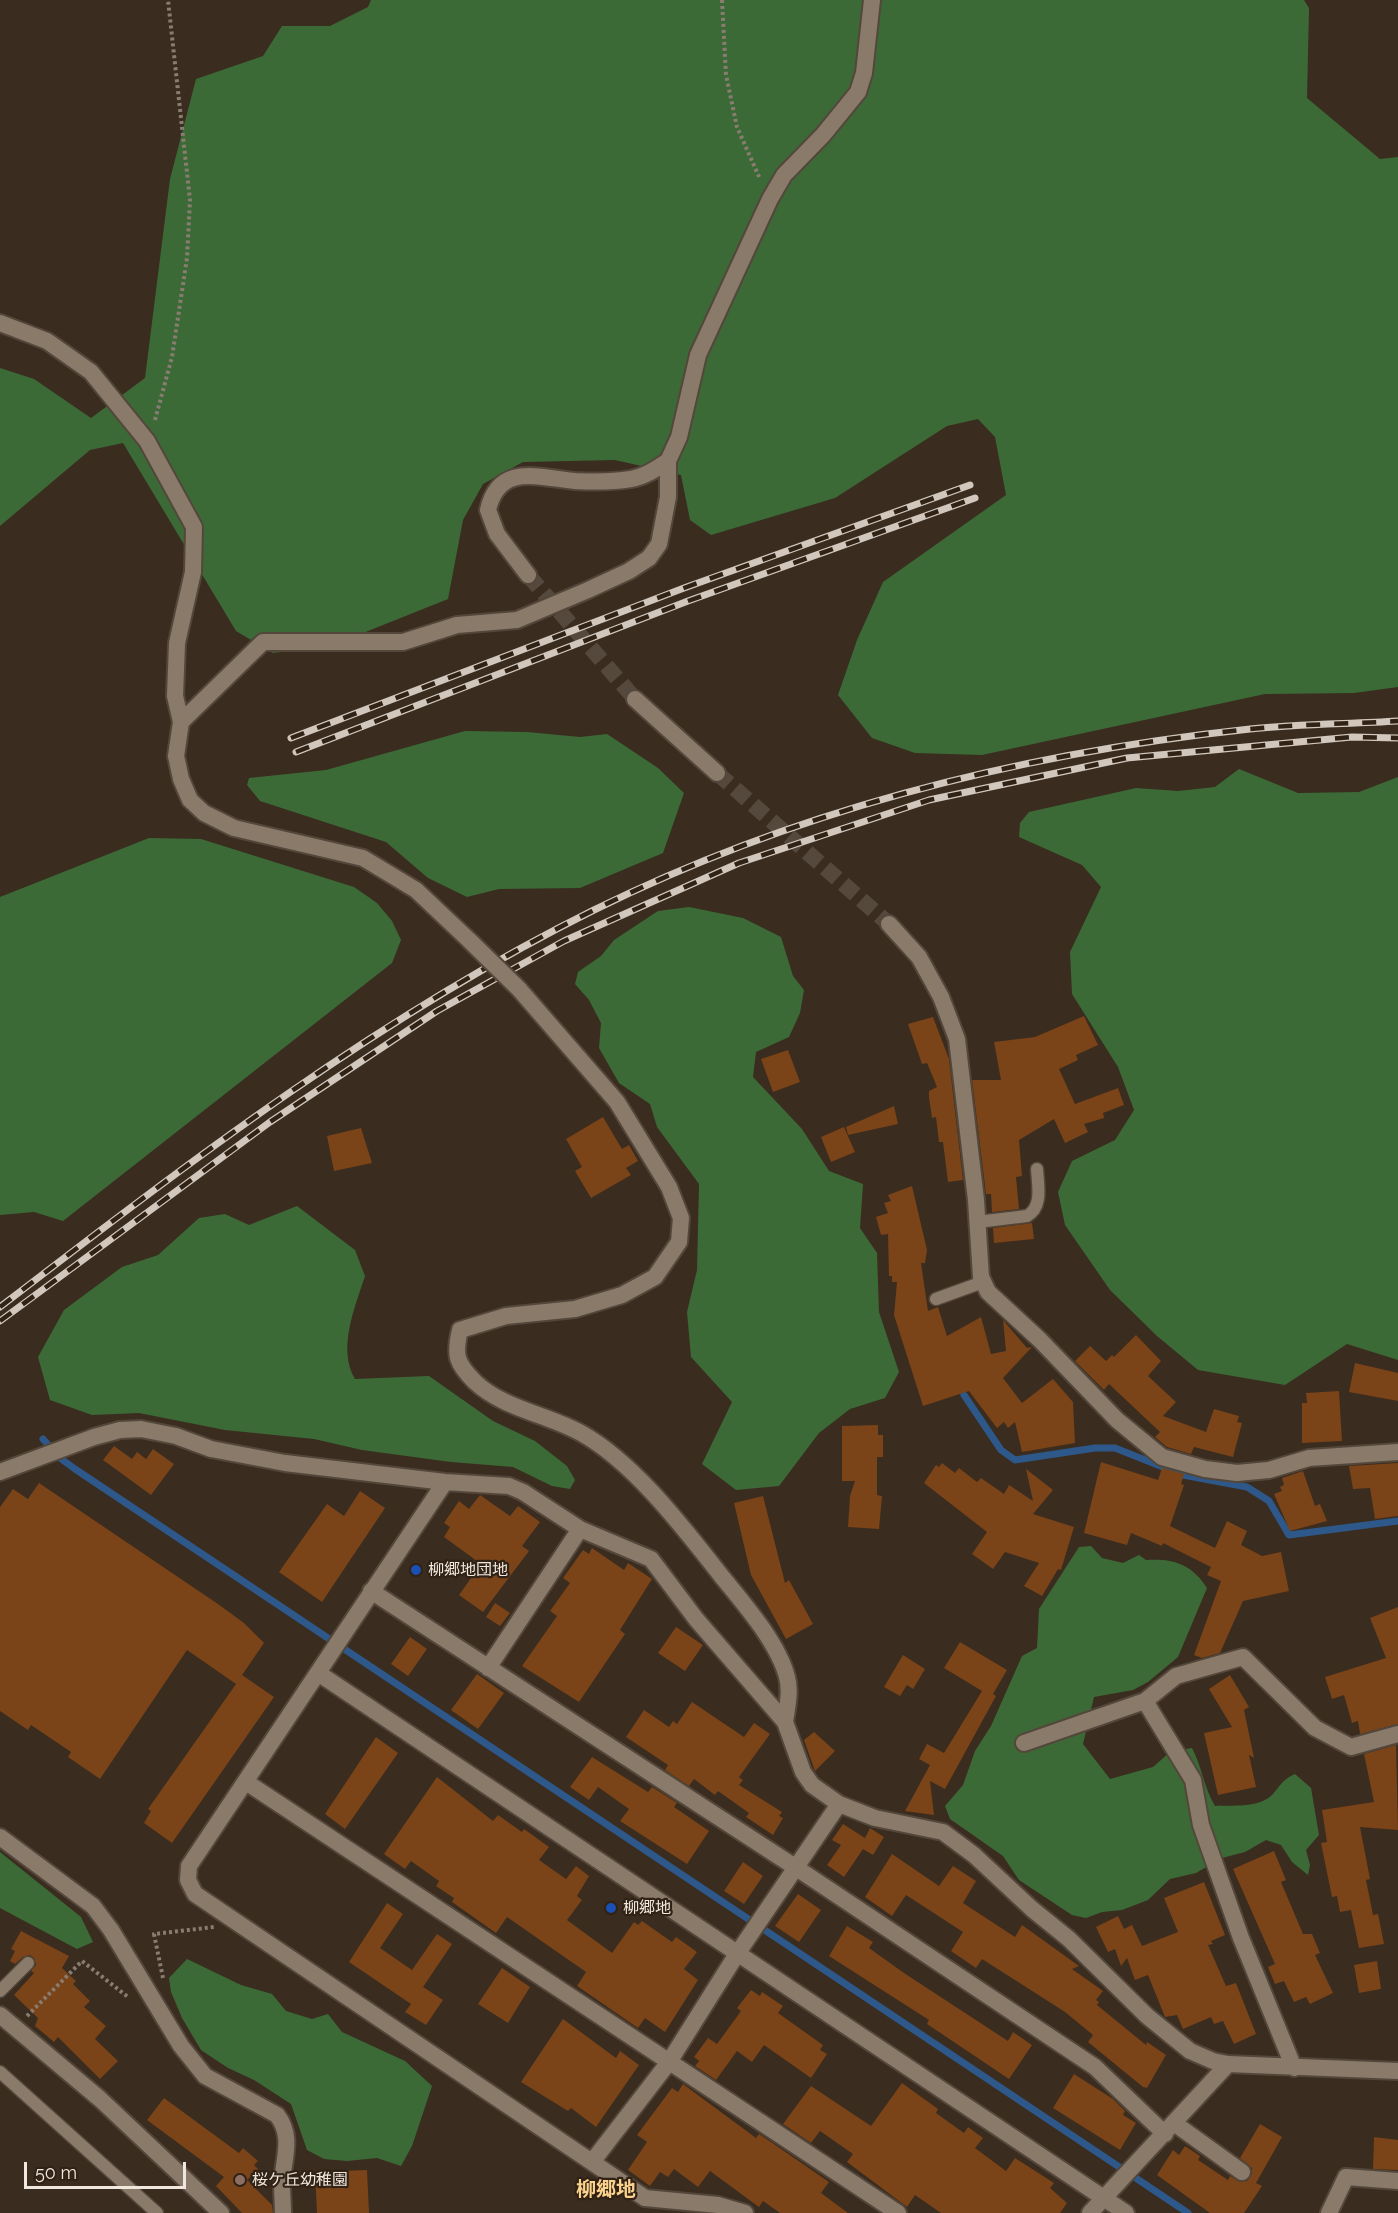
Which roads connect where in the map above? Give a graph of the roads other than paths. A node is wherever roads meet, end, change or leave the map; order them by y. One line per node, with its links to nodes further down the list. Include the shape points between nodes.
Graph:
1 (872, 0): 3 (street, via 864,74 858,92 784,175 770,199 698,356 679,437)
2 (0, 322): 6 (street, via 47,341 91,372 147,441 194,527 194,572 177,643 176,696)
3 (668, 461): 4 (street, via 633,479 576,481 526,475 510,478 497,487 488,510 497,534); 6 (street, via 668,497 659,544 649,558 629,571 517,620 457,626 403,642 263,642)
4 (528, 575)
5 (635, 699): 7 (street)
6 (181, 722): 21 (street, bridge, via 176,756 190,800 204,813 234,828 363,858 416,890 519,989 617,1102 669,1187 681,1218 679,1242 656,1277 622,1295 575,1309 506,1316 460,1330 455,1351 460,1366 495,1398 582,1434 632,1473 676,1519 760,1623 787,1676)
7 (717, 773)
8 (889, 924): 10 (street, via 919,957 941,997 957,1039)
9 (1037, 1169): 10 (lane, via 1039,1198 1032,1213)
10 (977, 1222): 11 (street)
11 (983, 1282): 12 (lane); 13 (street, via 988,1292 1117,1420 1162,1457 1238,1473 1269,1470 1309,1458)
12 (936, 1299)
13 (1398, 1452)
14 (0, 1472): 15 (street, via 67,1446 120,1430 141,1429 211,1449 285,1463)
15 (445, 1482): 16 (street, via 509,1486); 17 (street)
16 (580, 1529): 18 (street); 21 (street, via 651,1559 696,1619)
17 (371, 1592): 18 (street); 19 (street)
18 (488, 1668): 27 (street)
19 (318, 1673): 24 (street); 28 (street)
20 (1145, 1701): 22 (street, via 1176,1676 1243,1658 1315,1728 1351,1747); 23 (street); 34 (street, via 1193,1780 1201,1825 1241,1938)
21 (786, 1722): 25 (street, via 803,1772 813,1785)
22 (1398, 1734)
23 (1024, 1743)
24 (246, 1782): 32 (street); 38 (street, via 189,1866 188,1880 195,1894)
25 (839, 1804): 27 (street); 33 (street, via 875,1818 943,1832 1070,1939 1173,2037 1202,2057)
26 (0, 1837): 44 (street, via 93,1906 181,2046 205,2076 276,2115 283,2123 287,2154 282,2183)
27 (795, 1867): 28 (street); 37 (street, via 1095,2067)
28 (737, 1954): 32 (street); 41 (street)
29 (28, 1963): 30 (lane)
30 (0, 1991)
31 (0, 2015): 43 (street, via 100,2099)
32 (669, 2062): 38 (street); 46 (street)
33 (1228, 2064): 34 (street); 37 (street)
34 (1294, 2068): 35 (street)
35 (1398, 2071)
36 (0, 2072): 42 (lane)
37 (1169, 2128): 39 (street); 41 (street)
38 (592, 2162): 45 (street, via 645,2198 718,2205)
39 (1242, 2172)
40 (1398, 2181): 49 (street, via 1346,2176)
41 (1104, 2199): 47 (street); 48 (street)
42 (157, 2213)
43 (221, 2213)
44 (284, 2213)
45 (745, 2213)
46 (898, 2213)
47 (1090, 2213)
48 (1126, 2213)
49 (1329, 2213)

